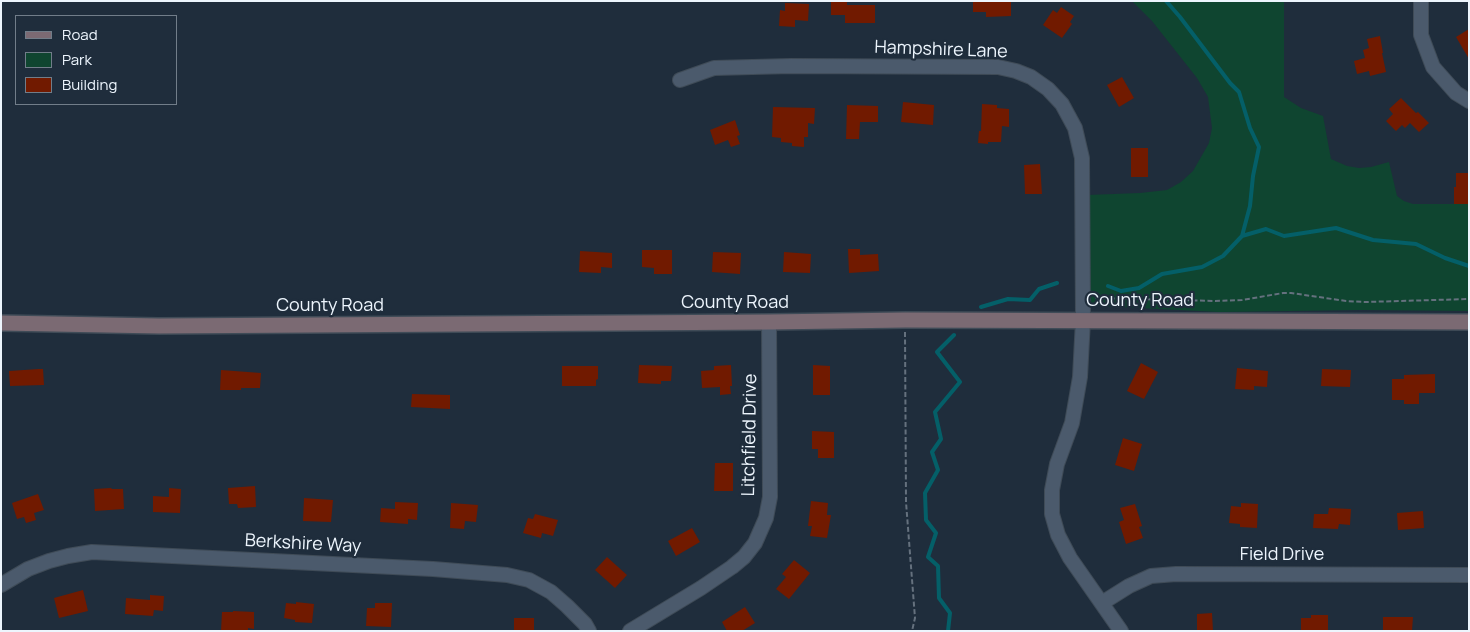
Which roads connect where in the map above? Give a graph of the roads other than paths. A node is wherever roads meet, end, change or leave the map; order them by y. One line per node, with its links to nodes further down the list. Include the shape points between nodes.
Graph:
1 (1421, 1): 3 (street, via 1421,35 1433,67 1456,93)
2 (680, 80): 4 (street, Hampshire Lane, via 714,68 791,66 998,67 1031,77 1062,104 1075,128 1082,158)
3 (1469, 101)
4 (1083, 320): 5 (street, County Road); 6 (street, County Road); 10 (street, Hampshire Lane, via 1080,377 1072,423 1057,464 1052,514 1070,558)
5 (769, 322): 7 (street, County Road, via 169,326); 12 (street, Litchfield Drive, via 770,497 766,518 755,543 732,567)
6 (1469, 322)
7 (1, 323)
8 (1469, 575): 10 (street, Field Drive, via 1176,574 1151,576)
9 (1, 585): 11 (street, Berkshire Way, via 49,561 92,552 507,574 529,580 551,592)
10 (1102, 603): 13 (street, Hampshire Lane)
11 (589, 631)
12 (630, 631)
13 (1121, 631)

